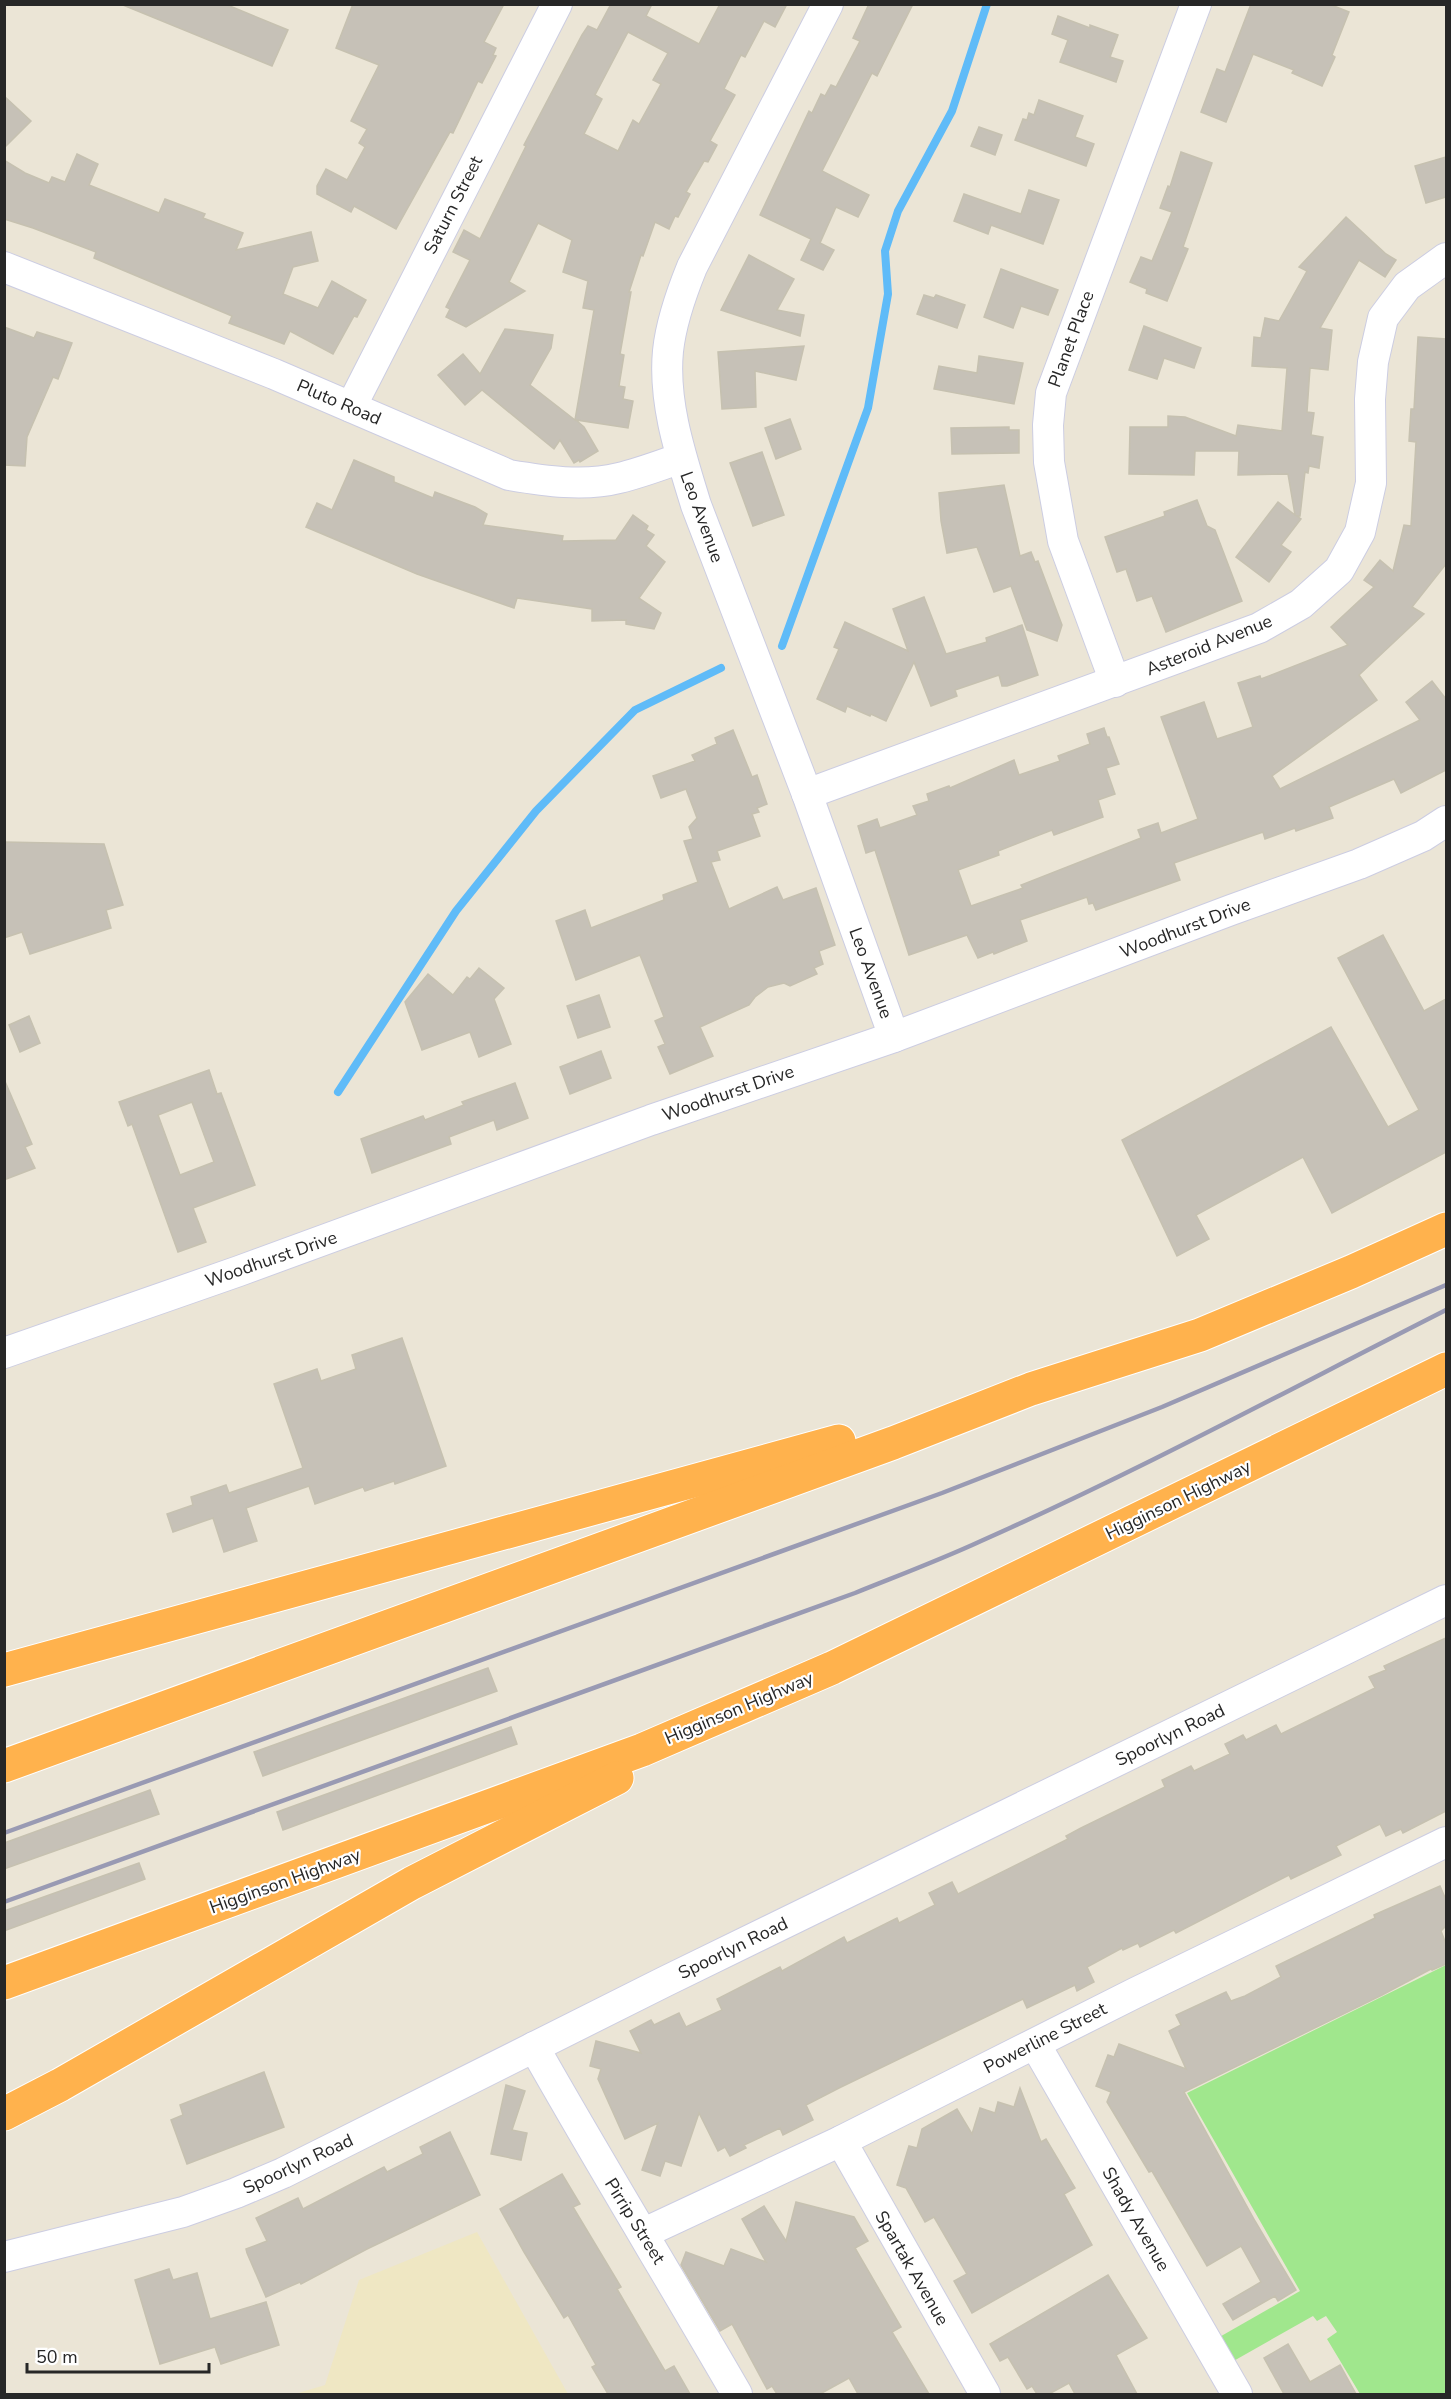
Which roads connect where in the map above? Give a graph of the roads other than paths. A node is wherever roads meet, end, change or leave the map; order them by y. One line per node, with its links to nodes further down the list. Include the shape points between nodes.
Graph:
1 (557, 4): 6 (street, Saturn Street)
2 (828, 4): 7 (street, Leo Avenue, via 692,267 678,303 668,352 670,405)
3 (1196, 4): 8 (street, Planet Place, via 1051,393 1049,462 1063,542)
4 (1446, 258): 8 (street, Asteroid Avenue, via 1407,286 1383,318 1370,399 1371,483 1360,532 1339,570 1301,603 1259,628)
5 (4, 267): 6 (street, Pluto Road)
6 (351, 407): 7 (street, Pluto Road, via 509,474 546,482 617,479)
7 (681, 459): 9 (street, Leo Avenue)
8 (1115, 682): 9 (street, Asteroid Avenue)
9 (807, 794): 11 (street, Leo Avenue)
10 (1446, 821): 11 (street, Woodhurst Drive, via 1423,836 1359,864)
11 (894, 1037): 13 (street, Woodhurst Drive, via 651,1120)
12 (1446, 1229): 15 (highway, via 1200,1335)
13 (4, 1353)
14 (1446, 1369): 17 (highway, Higginson Highway)
15 (1031, 1389): 18 (highway); 19 (highway, via 893,1443)
16 (1446, 1600): 23 (street, Spoorlyn Road)
17 (832, 1668): 21 (highway, Higginson Highway, via 642,1750); 24 (highway, via 412,1883)
18 (4, 1670)
19 (4, 1766)
20 (1446, 1842): 22 (street, Powerline Street)
21 (4, 1983)
22 (1035, 2044): 25 (street, Powerline Street); 30 (street, Shady Avenue)
23 (534, 2047): 26 (street, Pirrip Street, via 603,2170); 27 (street, Spoorlyn Road, via 236,2193 162,2218)
24 (4, 2115)
25 (841, 2141): 26 (street, Powerline Street); 29 (street, Spartak Avenue)
26 (644, 2233): 28 (street, Pirrip Street)
27 (4, 2257)
28 (737, 2394)
29 (985, 2394)
30 (1237, 2394)

